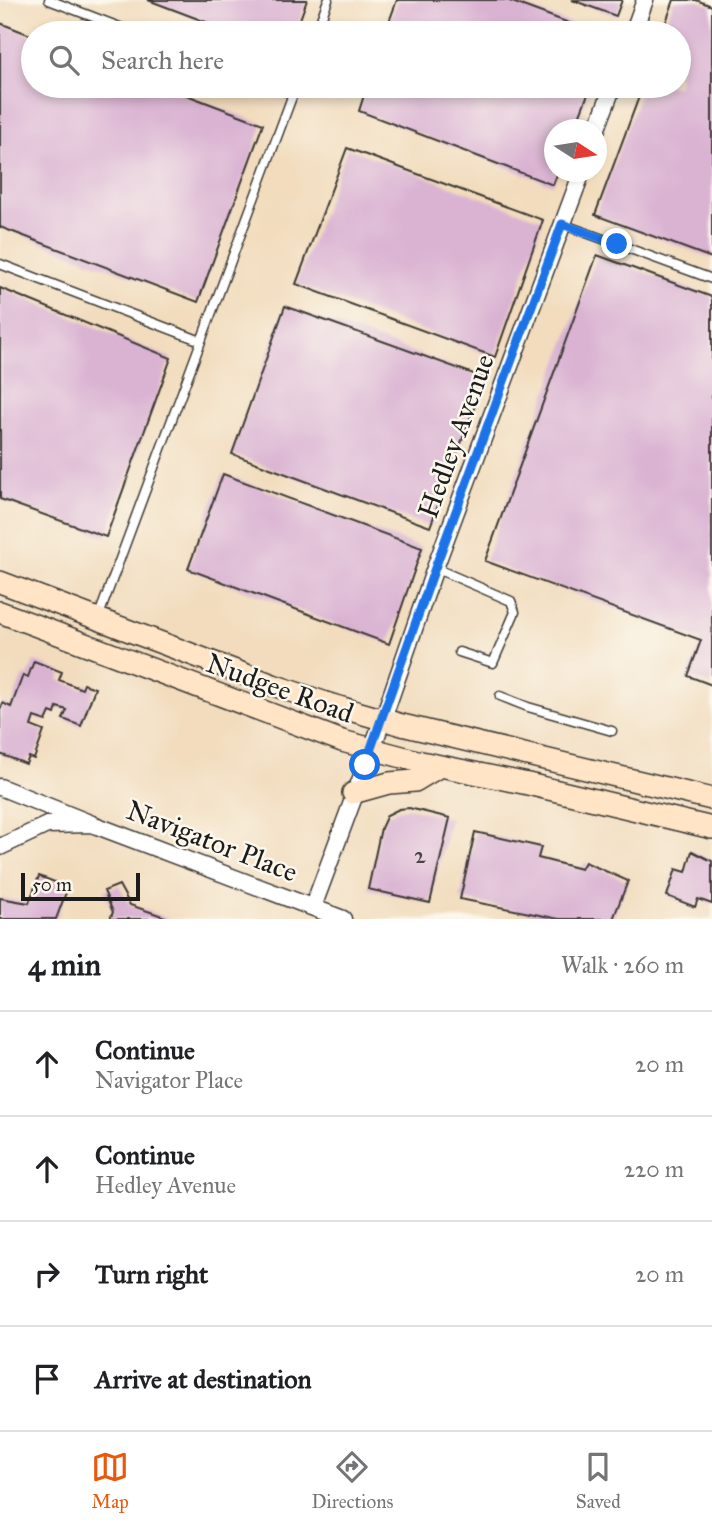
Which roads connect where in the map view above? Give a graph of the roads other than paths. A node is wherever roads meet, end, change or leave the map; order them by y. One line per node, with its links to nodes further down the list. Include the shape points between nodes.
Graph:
1 (49, 0): 4 (lane)
2 (328, 0): 5 (lane)
3 (645, 0): 6 (street)
4 (104, 21)
5 (320, 21)
6 (637, 21)
7 (292, 98): 14 (lane)
8 (609, 98): 9 (street)
9 (601, 119)
10 (578, 182): 11 (street, Hedley Avenue)
11 (562, 224): 13 (lane); 15 (street, Hedley Avenue)
12 (0, 264): 14 (lane)
13 (712, 279)
14 (201, 341): 18 (lane)
15 (435, 568): 20 (lane, via 511,601 515,612 493,663); 22 (street, Hedley Avenue)
16 (0, 582): 18 (main road, Nudgee Road)
17 (0, 612): 19 (main road, Nudgee Road)
18 (98, 619): 19 (main road); 22 (main road, Nudgee Road, via 273,685)
19 (88, 645): 24 (main road, Nudgee Road)
20 (459, 652)
21 (500, 696): 23 (lane)
22 (383, 719): 24 (street, Navigator Place); 28 (main road, Nudgee Road)
23 (612, 731)
24 (370, 749): 25 (main road, Nudgee Road); 27 (street, Navigator Place)
25 (440, 766): 27 (main road, via 415,781); 30 (main road, Nudgee Road)
26 (0, 787): 29 (street, Navigator Place)
27 (353, 793): 32 (street, Navigator Place)
28 (712, 799)
29 (92, 824): 31 (street, Navigator Place, via 47,825); 32 (street, Navigator Place)
30 (712, 828)
31 (0, 847)
32 (313, 907): 33 (street, Navigator Place)
33 (343, 919)

